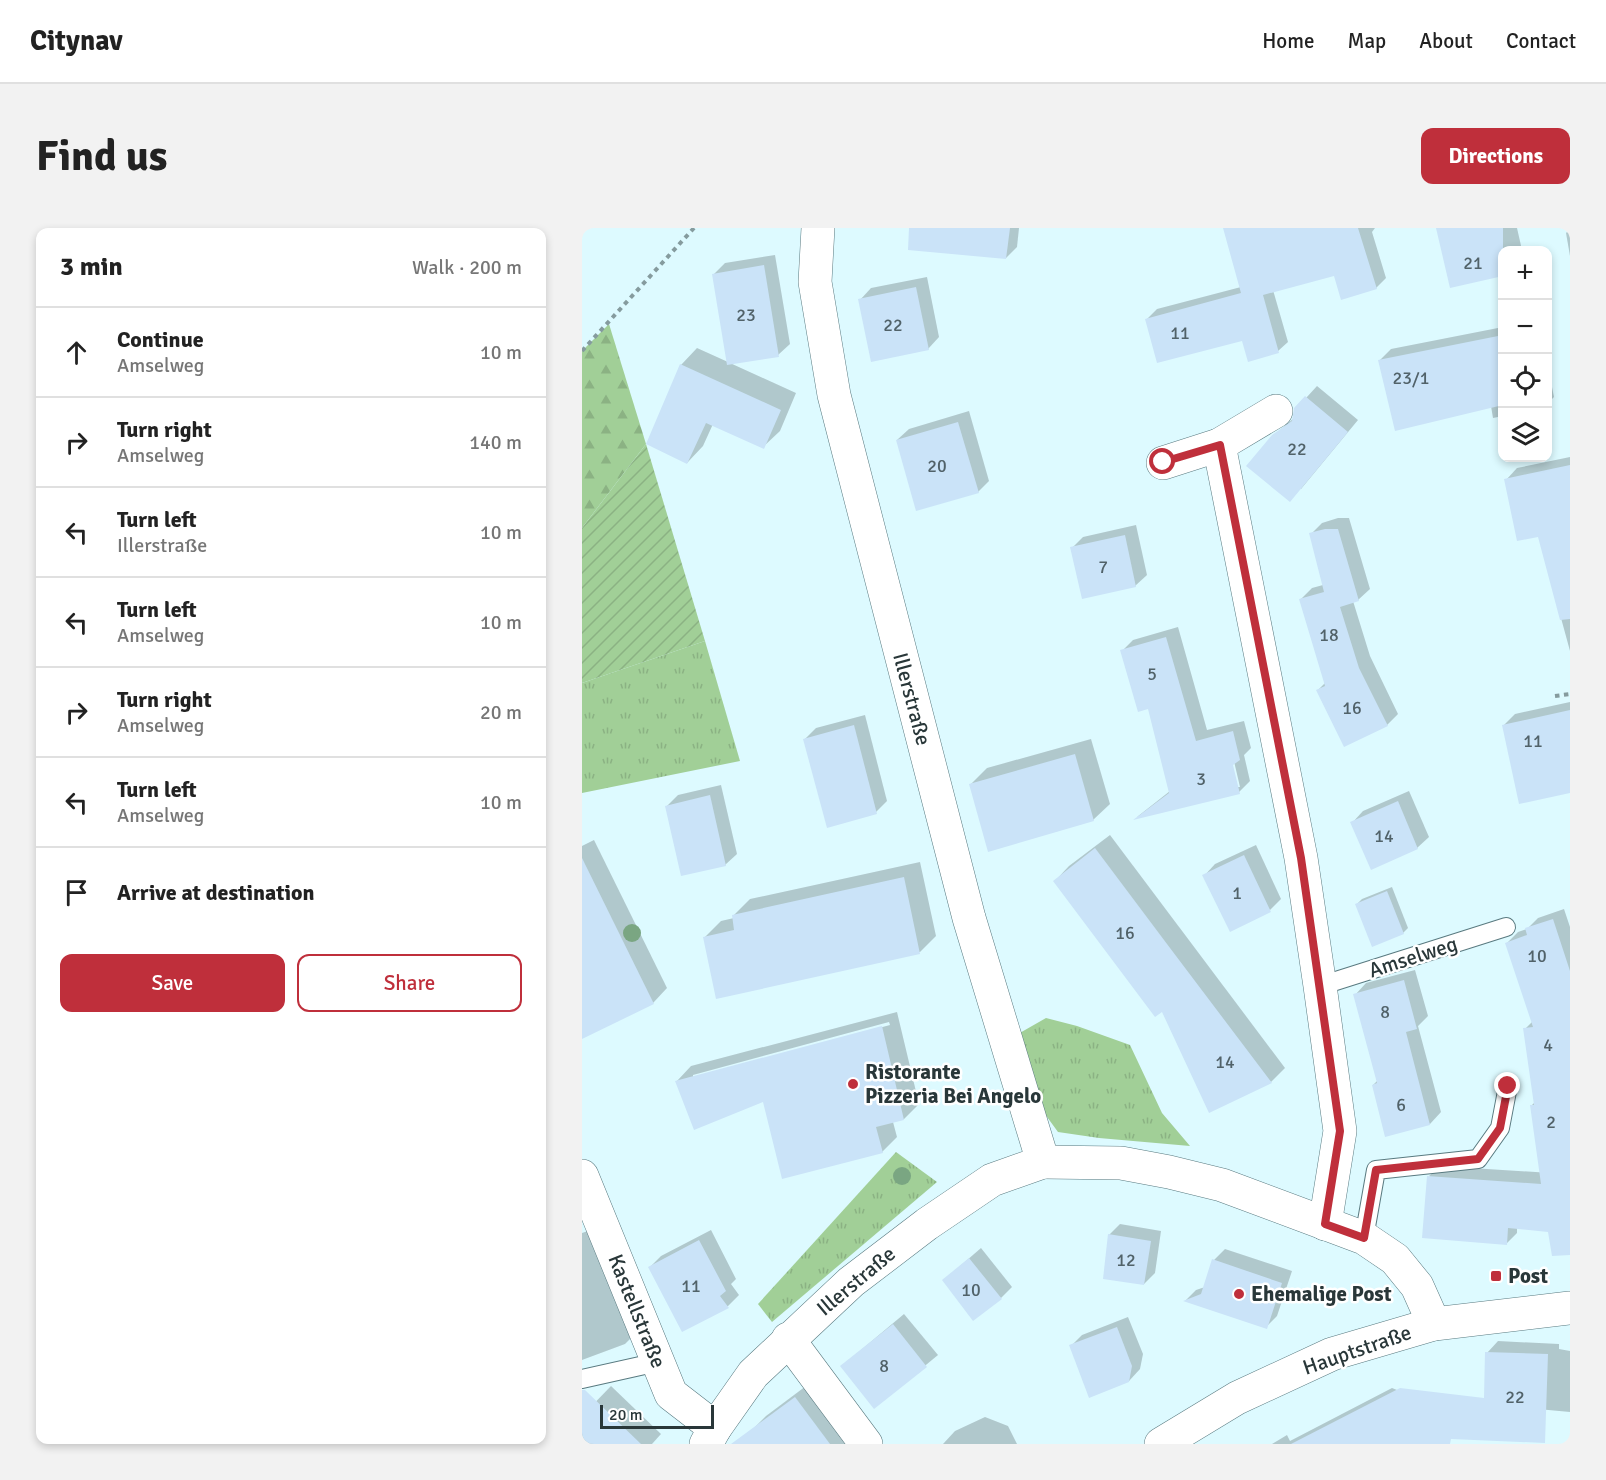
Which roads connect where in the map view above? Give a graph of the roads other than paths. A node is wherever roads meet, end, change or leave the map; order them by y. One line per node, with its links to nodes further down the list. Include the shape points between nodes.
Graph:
1 (818, 228): 8 (street, Illerstraße, via 815,282 834,395 969,918)
2 (1276, 411): 3 (street)
3 (1220, 445): 4 (street); 6 (street, via 1301,858)
4 (1163, 462)
5 (1506, 927): 6 (lane, Amselweg)
6 (1320, 986): 10 (street, via 1340,1131)
7 (1508, 1086): 11 (lane, via 1500,1128 1478,1159 1376,1170)
8 (1043, 1162): 10 (street, Illerstraße, via 1121,1163 1169,1172 1221,1185); 14 (street, Illerstraße, via 992,1180 927,1224 851,1282)
9 (582, 1176): 15 (street, Kastellstraße)
10 (1325, 1224): 11 (street, Illerstraße)
11 (1364, 1238): 13 (street, Illerstraße, via 1395,1259 1417,1286)
12 (1570, 1308): 13 (street, Hauptstraße)
13 (1434, 1323): 19 (street, Hauptstraße, via 1332,1354 1237,1398)
14 (788, 1339): 17 (street, Illerstraße, via 753,1374); 18 (street)
15 (658, 1362): 16 (lane); 17 (street, Kastellstraße, via 671,1394)
16 (582, 1379)
17 (711, 1436)
18 (866, 1444)
19 (1161, 1444)

